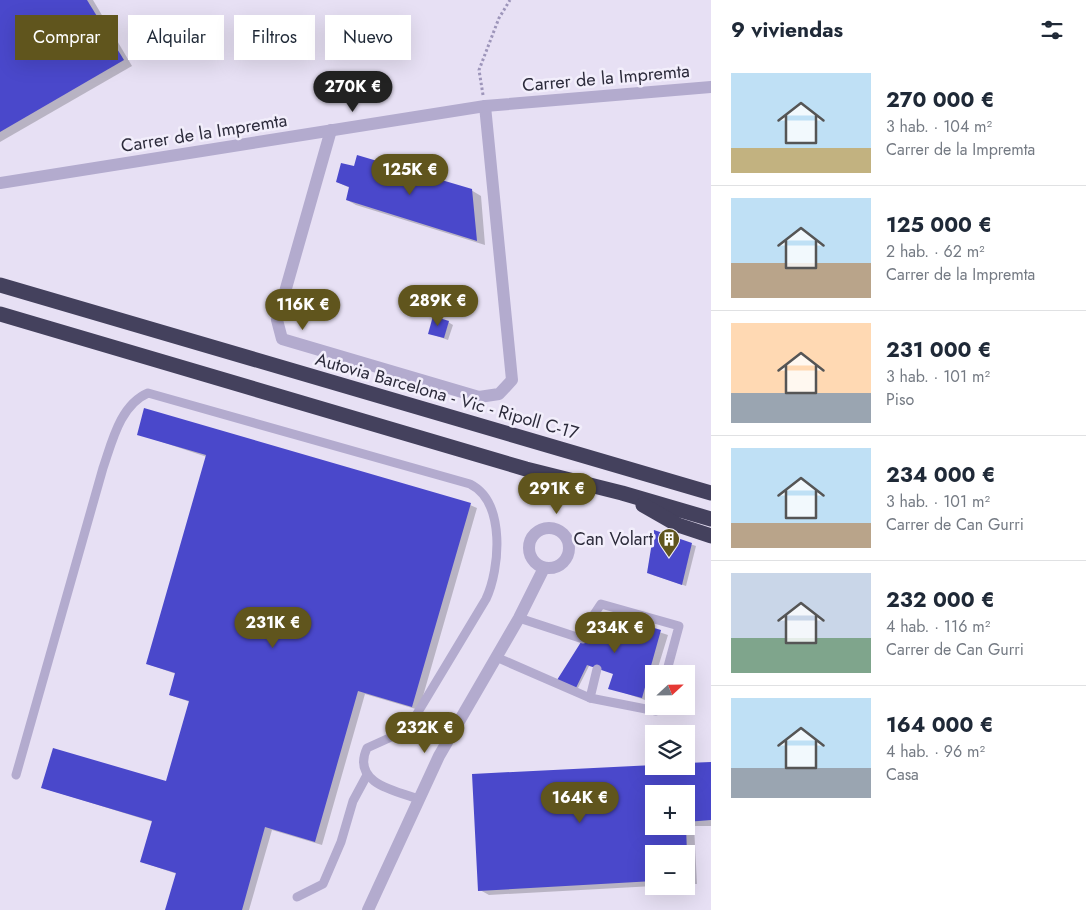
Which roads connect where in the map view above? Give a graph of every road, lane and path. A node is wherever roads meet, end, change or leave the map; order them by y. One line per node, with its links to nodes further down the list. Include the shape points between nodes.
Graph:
1 (510, 0): 3 (path, via 499,18 479,70)
2 (711, 87): 3 (street, Carrer de la Impremta)
3 (484, 106): 4 (street, Carrer de la Impremta); 4 (street, via 512,380 499,394 479,397 282,339 278,320)
4 (331, 130): 5 (street, Carrer de la Impremta)
5 (0, 184)
6 (0, 285): 8 (highway, Autovia Barcelona - Vic - Ripoll C-17)
7 (0, 314): 10 (highway, via 526,470)
8 (632, 470): 9 (highway); 11 (highway, Autovia Barcelona - Vic - Ripoll C-17)
9 (711, 486)
10 (622, 493): 12 (highway); 13 (highway, via 678,525)
11 (711, 493)
12 (711, 520)
13 (711, 536)
14 (544, 568): 15 (street)
15 (519, 618): 16 (street); 17 (lane, via 581,638 600,604 679,626)
16 (496, 657): 19 (lane); 23 (street, via 443,748)
17 (668, 665)
18 (597, 669): 19 (lane)
19 (590, 698): 20 (lane)
20 (645, 709)
21 (16, 775): 22 (lane, via 103,468 120,420 138,397 148,393 470,484 486,500 494,517 498,552 493,585 409,727 367,748 362,766)
22 (367, 775): 23 (lane, via 378,785); 24 (lane, via 353,801 341,842 323,884)
23 (419, 799): 25 (street)
24 (297, 897)
25 (368, 910)

